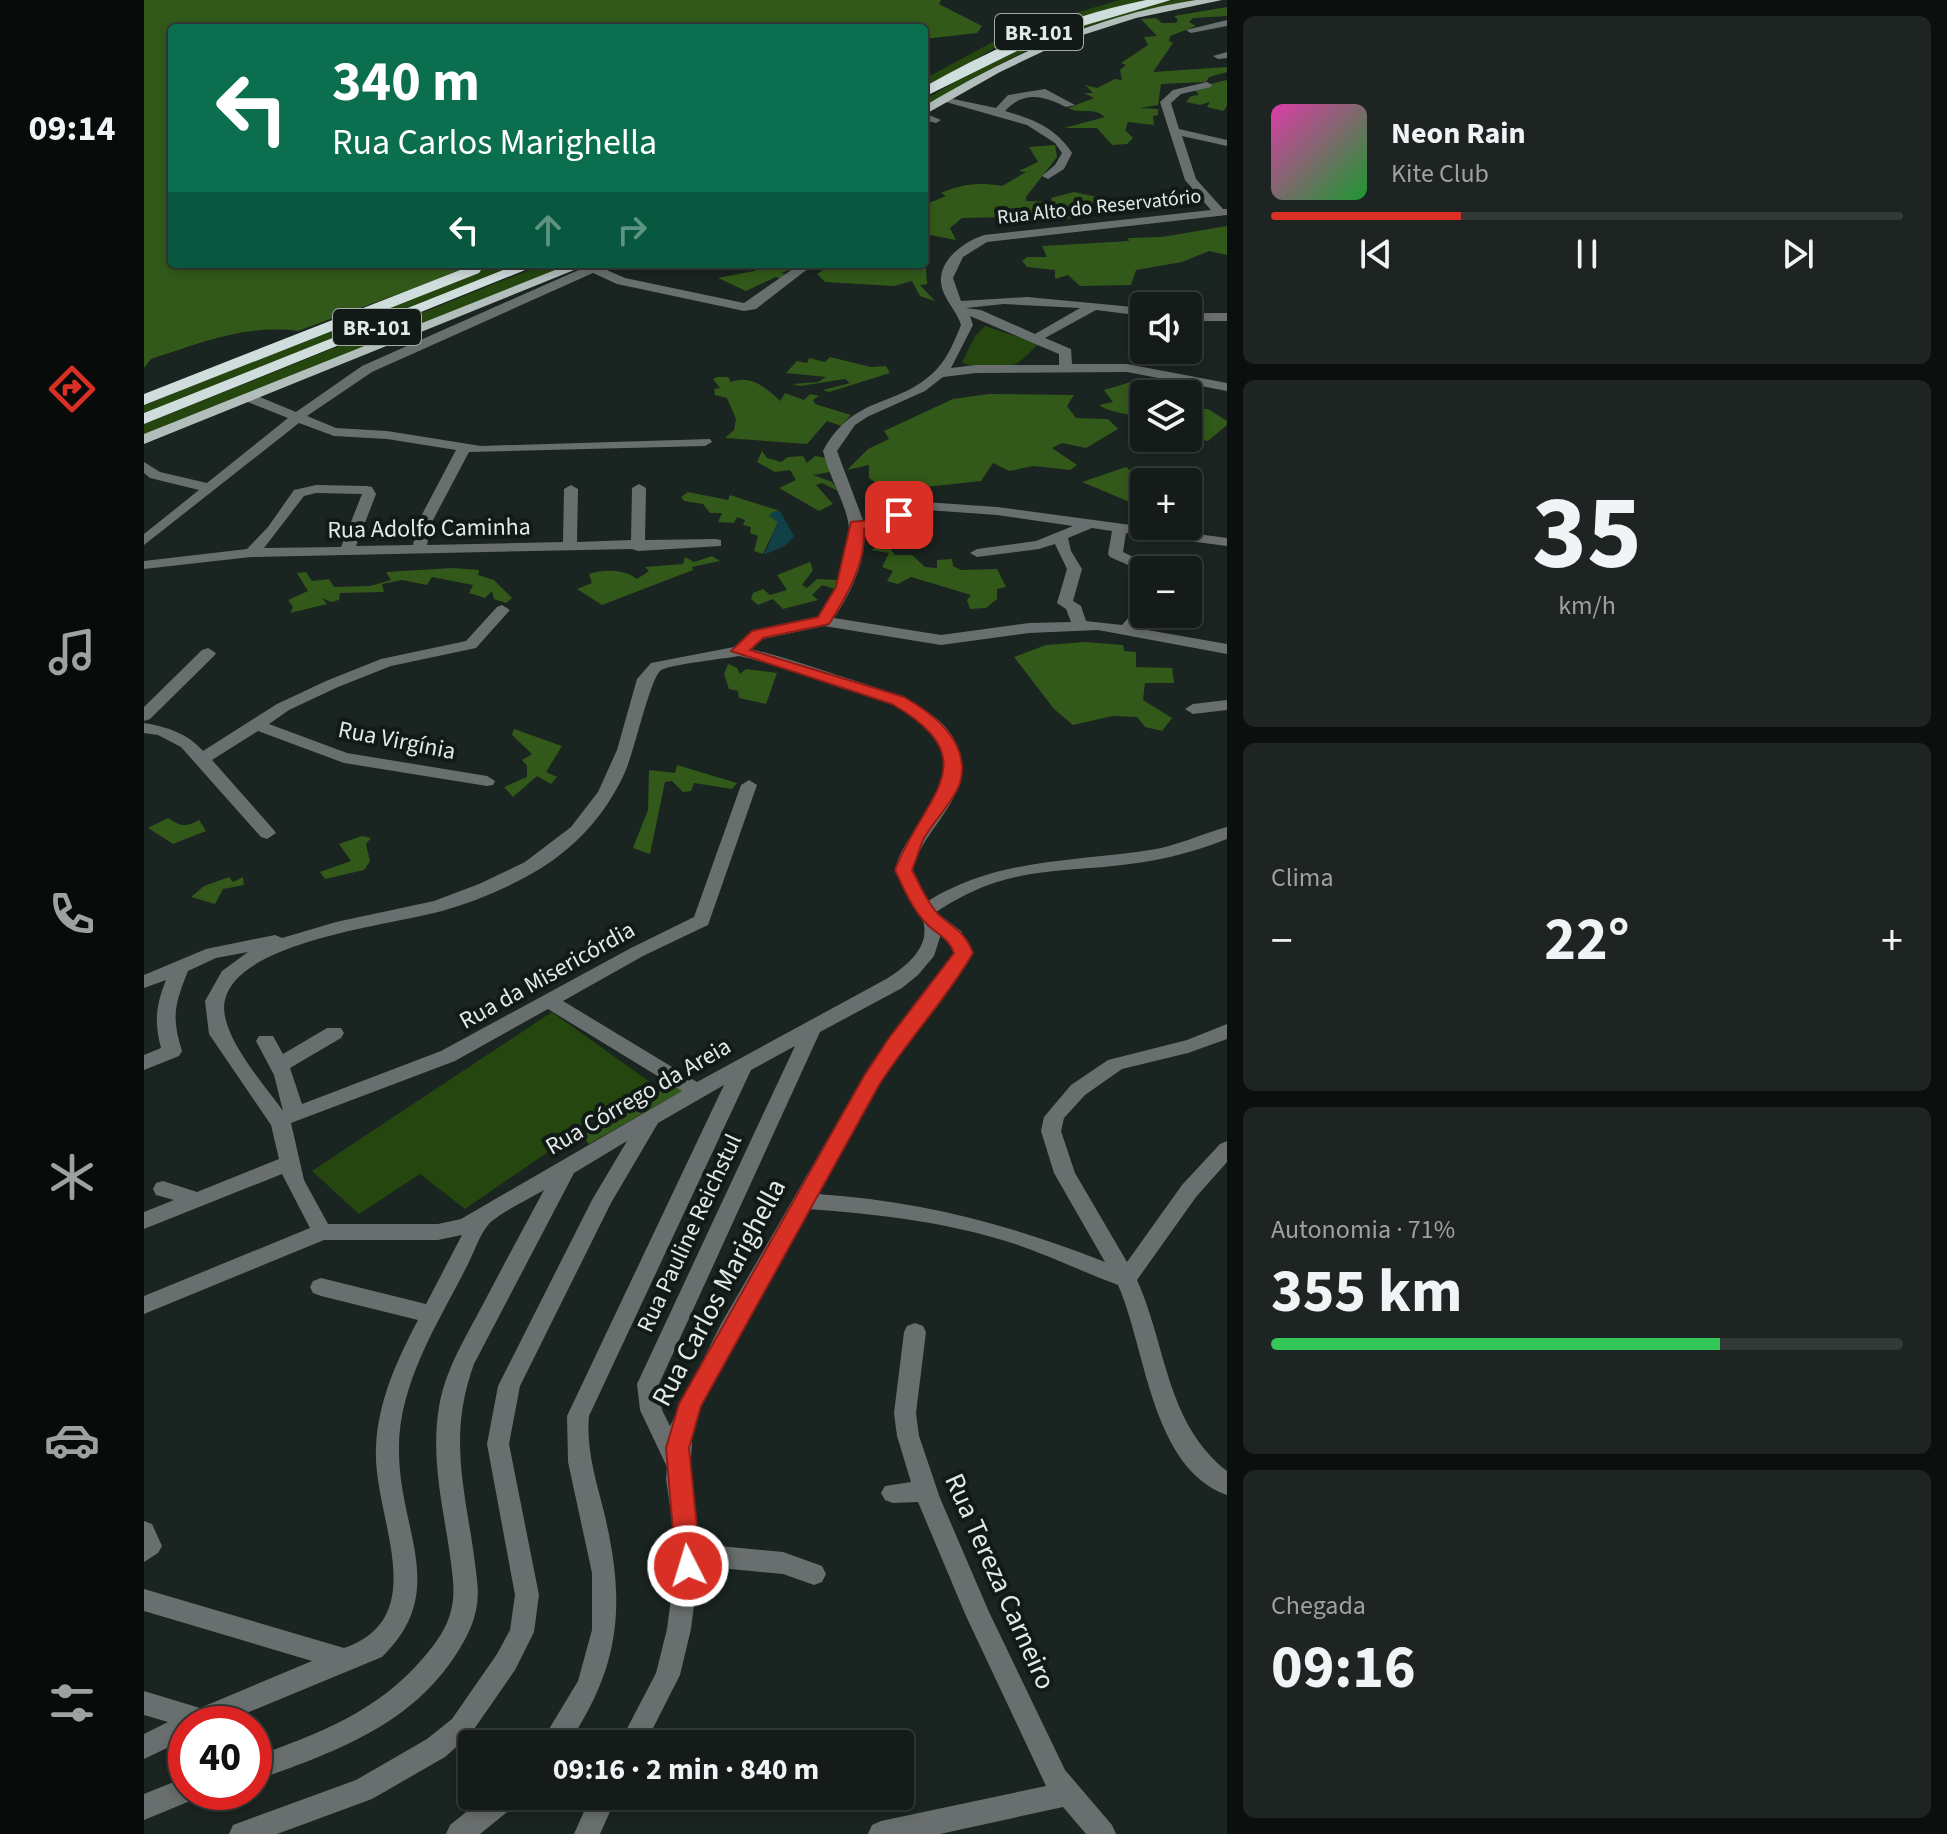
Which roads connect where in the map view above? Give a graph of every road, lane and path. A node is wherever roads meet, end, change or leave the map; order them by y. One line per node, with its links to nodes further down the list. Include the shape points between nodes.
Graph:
1 (1108, 0): 4 (highway, BR-101)
2 (1165, 0): 8 (highway, BR-101, via 1038,33)
3 (1217, 0): 9 (main road, via 1134,14 1070,33 1017,56)
4 (1038, 19)
5 (1227, 23): 6 (street)
6 (1191, 30)
7 (1207, 85): 13 (street, via 1167,97)
8 (928, 91)
9 (944, 100): 11 (street); 12 (main road)
10 (1070, 105): 11 (street, via 1045,92 1012,97)
11 (999, 111): 15 (street, via 1062,144 1067,153)
12 (928, 116)
13 (1175, 131): 14 (street); 16 (street, via 1191,180)
14 (1227, 143)
15 (1048, 176)
16 (1224, 212): 26 (street, Rua Alto do Reservatório, via 984,239 955,255 949,265 947,287)
17 (478, 268): 35 (highway, BR-101)
18 (522, 268): 37 (highway, BR-101)
19 (581, 268): 23 (main road)
20 (583, 268): 24 (street)
21 (591, 268): 22 (street, via 621,281 749,307)
22 (803, 268)
23 (502, 297): 24 (street); 34 (main road)
24 (518, 305): 36 (street, via 384,360)
25 (1101, 306): 26 (street, via 1009,298); 27 (street); 30 (street)
26 (959, 308): 30 (street); 32 (street, Rua Alto do Reservatório, via 967,325)
27 (1130, 310)
28 (1202, 317): 29 (street)
29 (1227, 317)
30 (1033, 340): 31 (street, via 1066,352)
31 (1065, 368): 32 (street); 33 (street, via 1137,370)
32 (938, 374): 45 (street, Rua Alto do Reservatório, via 910,393 859,414 840,430 830,451 832,464)
33 (1227, 387)
34 (250, 398): 36 (street); 38 (main road)
35 (144, 400)
36 (298, 418): 40 (street, via 334,432); 42 (street)
37 (144, 419)
38 (144, 439)
39 (705, 442): 40 (street, via 501,452)
40 (465, 447): 54 (street, via 425,522)
41 (144, 466): 42 (street, via 155,475)
42 (210, 488): 49 (street)
43 (639, 488): 52 (street)
44 (571, 489): 53 (street)
45 (857, 525): 46 (street, via 883,523 910,505); 61 (street, via 844,587)
46 (1087, 525): 47 (street); 48 (street)
47 (1119, 530): 50 (street); 58 (street, via 1115,554)
48 (1060, 536): 57 (street, via 1025,548); 62 (street, via 1064,553 1076,566 1065,603 1073,606)
49 (144, 541)
50 (1227, 542)
51 (716, 543): 52 (street, Rua Adolfo Caminha)
52 (638, 547): 53 (street, Rua Adolfo Caminha)
53 (570, 548): 54 (street, Rua Adolfo Caminha)
54 (419, 550): 55 (street, Rua Adolfo Caminha)
55 (347, 551): 56 (street, Rua Adolfo Caminha); 56 (street, via 367,490 301,492)
56 (251, 553): 59 (street, Rua Adolfo Caminha)
57 (977, 553)
58 (1130, 560)
59 (144, 565)
60 (502, 610): 71 (street, via 471,645 387,662)
61 (824, 621): 62 (street, via 941,640); 66 (street, via 758,635)
62 (1079, 624): 64 (street)
63 (1130, 625): 64 (street)
64 (1127, 629): 65 (street)
65 (1227, 649)
66 (739, 651): 78 (street, Rua Carlos Marighella, via 898,700 946,741 953,756 951,784 914,841 904,870); 79 (street, via 685,658 651,670 610,792 578,830 538,862 439,906)
67 (208, 653): 70 (street)
68 (1227, 705): 69 (street)
69 (1193, 709)
70 (144, 716)
71 (255, 724): 73 (street); 74 (street, Rua Virgínia, via 344,758)
72 (144, 728): 73 (street, via 187,743)
73 (201, 760): 76 (street)
74 (487, 781)
75 (749, 785): 82 (street, Rua da Misericórdia, via 702,921)
76 (267, 833)
77 (1227, 833): 78 (street, via 1163,856 1053,864 974,881 957,887)
78 (929, 914): 83 (street, Rua Córrego da Areia, via 930,949 919,965 880,992); 98 (street, Rua Carlos Marighella, via 958,938 962,957 889,1052)
79 (286, 942): 80 (street, via 257,943); 91 (street, via 262,952 228,978 214,1017 224,1041)
80 (181, 964): 81 (street); 87 (street, via 165,1006 172,1051)
81 (144, 982)
82 (548, 1001): 90 (street); 91 (street, Rua da Misericórdia, via 448,1056)
83 (814, 1025): 88 (street, Rua Córrego da Areia); 107 (street, Rua Pauline Reichstul, via 648,1384 651,1410)
84 (1227, 1031): 102 (street, via 1206,1042 1109,1065 1050,1125 1070,1182)
85 (334, 1033): 89 (street)
86 (266, 1041): 89 (street)
87 (144, 1063)
88 (744, 1064): 90 (street, Rua Córrego da Areia); 118 (street, via 578,1416 578,1451 607,1576 607,1629 583,1692)
89 (279, 1065): 91 (street)
90 (697, 1091): 92 (street, Rua Córrego da Areia)
91 (287, 1118): 94 (street)
92 (650, 1120): 95 (street, Rua Córrego da Areia); 129 (street, via 602,1200 509,1386 498,1444 527,1595 522,1632 506,1662 461,1727 436,1748 363,1790)
93 (1227, 1149): 102 (street, via 1197,1180)
94 (290, 1163): 97 (street); 101 (street)
95 (565, 1169): 99 (street, Rua Córrego da Areia); 122 (street, via 451,1394 445,1452 465,1584 460,1626 429,1671 394,1706 333,1741)
96 (163, 1189): 97 (street)
97 (198, 1200): 100 (street)
98 (803, 1201): 102 (street, via 961,1221); 107 (street, Rua Carlos Marighella, via 694,1396 680,1432)
99 (480, 1220): 101 (street, Rua Córrego da Areia, via 438,1232); 105 (street)
100 (144, 1221)
101 (322, 1232): 104 (street)
102 (1126, 1279): 108 (street, via 1167,1417 1188,1452)
103 (321, 1287): 105 (street)
104 (144, 1305)
105 (430, 1314): 114 (street, via 395,1391 387,1437 390,1489 407,1579 403,1611 373,1649)
106 (915, 1332): 109 (street, Rua Tereza Carneiro, via 905,1413)
107 (678, 1465): 111 (street, Rua Carlos Marighella)
108 (1227, 1485)
109 (925, 1491): 110 (street); 123 (street, Rua Tereza Carneiro, via 978,1616)
110 (893, 1493)
111 (689, 1554): 112 (street, via 783,1563); 119 (street, Rua Carlos Marighella, via 676,1652)
112 (814, 1574)
113 (144, 1600): 114 (street)
114 (344, 1659): 116 (street)
115 (144, 1703): 117 (street)
116 (233, 1706)
117 (168, 1713)
118 (561, 1730)
119 (640, 1730)
120 (168, 1735): 121 (street)
121 (144, 1747)
122 (272, 1763)
123 (1066, 1794): 131 (street); 132 (street, Rua Tereza Carneiro)
124 (168, 1797): 125 (street)
125 (144, 1807)
126 (489, 1810): 130 (street)
127 (599, 1810): 128 (street)
128 (590, 1832)
129 (242, 1834)
130 (459, 1834)
131 (881, 1834)
132 (1103, 1834)

